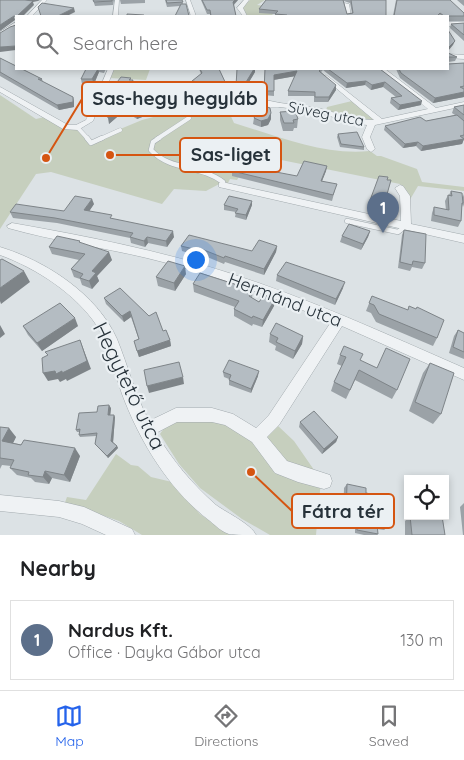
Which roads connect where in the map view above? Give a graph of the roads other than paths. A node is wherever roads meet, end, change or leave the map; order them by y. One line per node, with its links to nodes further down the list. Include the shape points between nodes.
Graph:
1 (45, 0): 6 (street)
2 (117, 0): 7 (street)
3 (188, 0): 8 (street)
4 (247, 0): 9 (street, via 240,8)
5 (346, 4): 10 (street)
6 (30, 15)
7 (116, 15)
8 (194, 15)
9 (244, 15)
10 (349, 15)
11 (449, 24): 12 (street)
12 (464, 24)
13 (15, 25): 14 (street)
14 (2, 32): 15 (street)
15 (15, 35)
16 (449, 56): 17 (street)
17 (464, 57)
18 (456, 65): 19 (street)
19 (464, 65)
20 (111, 70): 32 (street, via 89,121)
21 (382, 70): 28 (street)
22 (323, 74): 30 (street)
23 (0, 88): 32 (street, via 66,126)
24 (190, 101): 27 (street, Süveg utca, via 196,95 216,94)
25 (464, 104): 28 (street, Süveg utca)
26 (254, 106): 27 (lane)
27 (280, 106): 31 (street, Süveg utca, via 318,110)
28 (433, 109): 30 (street, Süveg utca)
29 (189, 118): 35 (lane, via 154,142 151,150 156,156 178,165 218,176)
30 (382, 122): 31 (street, Süveg utca)
31 (372, 123): 34 (street, via 366,137)
32 (78, 128): 33 (lane, via 91,143)
33 (120, 130)
34 (372, 149)
35 (222, 185): 39 (street)
36 (400, 188): 39 (street, via 405,196)
37 (347, 221): 39 (lane, via 398,232)
38 (12, 226): 42 (street, Hermánd utca, via 157,256 225,276)
39 (406, 226): 40 (street)
40 (464, 239)
41 (0, 251): 44 (street, Hegytető utca, via 53,278 102,324 133,405)
42 (339, 320): 43 (street, Hermánd utca); 45 (street, via 274,420)
43 (464, 374)
44 (147, 430): 45 (street, via 176,415 212,415 228,419); 49 (street, Hegytető utca, via 171,468 193,494 217,516)
45 (257, 437): 46 (street, via 281,467)
46 (324, 481)
47 (0, 503): 48 (street, via 59,509 84,516)
48 (126, 535)
49 (247, 535)

